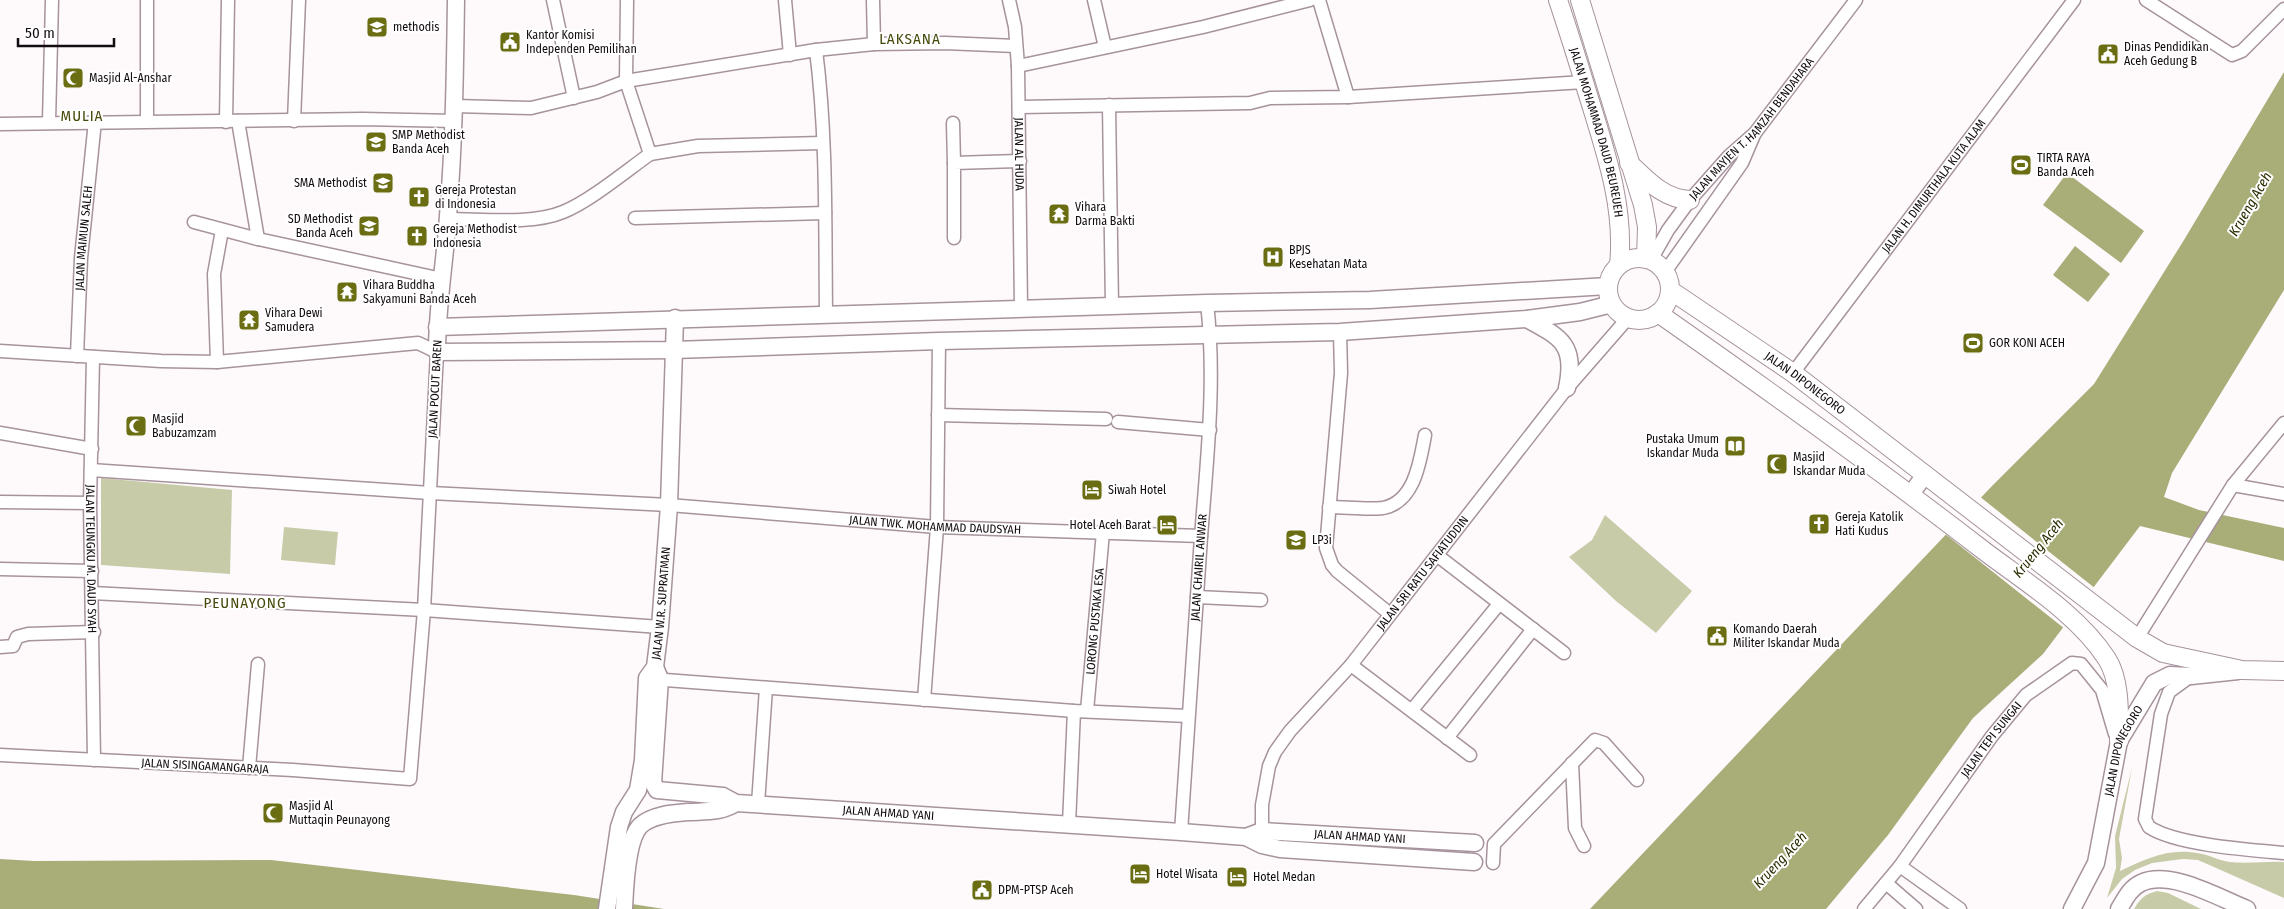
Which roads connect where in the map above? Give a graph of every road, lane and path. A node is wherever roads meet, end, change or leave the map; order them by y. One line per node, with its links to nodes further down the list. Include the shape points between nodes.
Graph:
1 (52, 0): 38 (street)
2 (147, 0): 35 (street)
3 (228, 0): 36 (street)
4 (299, 0): 37 (street)
5 (456, 0): 33 (main road, JALAN POCUT BAREN)
6 (553, 0): 30 (street)
7 (627, 0): 27 (street)
8 (785, 0): 25 (street)
9 (873, 0): 21 (street)
10 (1009, 0): 22 (street, JALAN AL HUDA)
11 (1094, 0): 23 (street)
12 (1310, 0): 19 (street)
13 (1319, 0): 29 (street)
14 (1558, 0): 28 (highway, JALAN MOHAMMAD DAUD BEUREUEH)
15 (1580, 0): 46 (highway, JALAN MOHAMMAD DAUD BEUREUEH)
16 (1856, 0): 41 (street, JALAN MAYJEN T. HAMZAH BENDAHARA)
17 (2074, 0): 81 (street, JALAN H. DIMURTHALA KUTA ALAM)
18 (2146, 0): 20 (street, via 2232,55 2242,50)
19 (1294, 2): 23 (street, via 1203,27)
20 (2284, 9)
21 (874, 44): 22 (street); 24 (street)
22 (1016, 46): 26 (street, JALAN AL HUDA)
23 (1105, 47): 26 (street)
24 (816, 50): 25 (street); 42 (street)
25 (790, 56): 27 (street)
26 (1018, 66): 32 (street, JALAN AL HUDA)
27 (626, 81): 30 (street); 43 (street)
28 (1584, 82): 29 (street); 56 (highway, JALAN MOHAMMAD DAUD BEUREUEH, via 1617,198 1621,230)
29 (1348, 97): 31 (street, via 1270,98 1250,103)
30 (574, 98): 33 (street, via 531,108)
31 (1108, 105): 32 (street); 63 (street)
32 (1020, 107): 44 (street, JALAN AL HUDA)
33 (455, 114): 37 (street); 49 (main road, JALAN POCUT BAREN)
34 (95, 121): 35 (street); 38 (street); 78 (street, JALAN MAIMUN SALEH)
35 (147, 121): 36 (street)
36 (232, 121): 37 (street); 54 (street)
37 (294, 121)
38 (49, 122): 40 (street)
39 (952, 123): 45 (street)
40 (0, 124)
41 (1755, 133): 47 (street, JALAN MAYJEN T. HAMZAH BENDAHARA, via 1729,156); 57 (street, via 1742,163)
42 (822, 143): 43 (street, via 690,147); 48 (street)
43 (650, 154): 49 (street, via 563,212 538,218)
44 (1020, 161): 45 (street); 64 (street, JALAN AL HUDA)
45 (954, 163): 53 (street)
46 (1629, 163): 47 (highway, via 1666,195); 55 (highway, JALAN MOHAMMAD DAUD BEUREUEH, via 1643,205)
47 (1690, 200): 55 (street, JALAN MAYJEN T. HAMZAH BENDAHARA)
48 (825, 213): 50 (street); 66 (street)
49 (448, 218): 58 (main road, JALAN POCUT BAREN)
50 (635, 218)
51 (194, 222): 52 (street)
52 (222, 230): 54 (street); 80 (street, via 214,274)
53 (954, 238)
54 (258, 239): 58 (street)
55 (1648, 259): 56 (highway, via 1631,259); 57 (highway)
56 (1619, 265): 59 (highway)
57 (1664, 272): 60 (highway)
58 (442, 279): 70 (main road, JALAN POCUT BAREN)
59 (1608, 286): 61 (main road, via 1316,302); 62 (highway)
60 (1670, 290): 65 (highway, via 1667,303); 81 (highway, JALAN DIPONEGORO)
61 (1206, 303): 63 (main road); 72 (street, JALAN CHAIRIL ANWAR)
62 (1612, 304): 68 (highway); 69 (main road)
63 (1112, 307): 64 (main road)
64 (1021, 309): 66 (main road)
65 (1658, 313): 68 (highway, via 1644,320); 94 (highway)
66 (826, 314): 67 (main road)
67 (675, 318): 70 (main road); 75 (main road, JALAN W.R. SUPRATMAN)
68 (1628, 318): 82 (street, JALAN SRI RATU SAFIATUDDIN)
69 (1527, 319): 71 (main road); 82 (main road, via 1552,332 1565,346 1572,366)
70 (437, 327): 74 (street); 77 (main road, JALAN POCUT BAREN)
71 (1340, 332): 72 (main road); 98 (street, via 1341,373)
72 (1210, 335): 73 (main road); 85 (street, JALAN CHAIRIL ANWAR)
73 (939, 341): 75 (main road); 83 (street)
74 (418, 343): 77 (street); 80 (street)
75 (674, 350): 77 (main road); 97 (main road, JALAN W.R. SUPRATMAN)
76 (0, 351): 78 (street)
77 (437, 352): 92 (street, JALAN POCUT BAREN)
78 (77, 356): 79 (street)
79 (93, 357): 80 (street); 88 (street, JALAN TEUNGKU M. DAUD SYAH)
80 (217, 362)
81 (1793, 373): 90 (highway, JALAN DIPONEGORO)
82 (1568, 388): 102 (street, JALAN SRI RATU SAFIATUDDIN)
83 (938, 415): 85 (street, via 1112,420); 99 (street)
84 (2284, 423): 91 (street)
85 (1210, 430): 101 (street, JALAN CHAIRIL ANWAR)
86 (0, 432): 88 (street)
87 (1425, 435): 98 (street, via 1417,474 1405,495 1384,508)
88 (92, 449): 89 (street, JALAN TEUNGKU M. DAUD SYAH)
89 (91, 470): 92 (street, JALAN TWK. MOHAMMAD DAUDSYAH); 96 (street, JALAN TEUNGKU M. DAUD SYAH)
90 (1930, 480): 94 (main road); 114 (highway, JALAN DIPONEGORO)
91 (2233, 485): 93 (street); 114 (street)
92 (430, 493): 97 (street, JALAN TWK. MOHAMMAD DAUDSYAH); 109 (street, JALAN POCUT BAREN)
93 (2284, 494)
94 (1915, 497): 130 (highway, via 2080,624 2108,660 2119,715)
95 (0, 502): 96 (street)
96 (90, 502): 104 (street, JALAN TEUNGKU M. DAUD SYAH)
97 (669, 504): 99 (street, JALAN TWK. MOHAMMAD DAUDSYAH); 111 (main road, JALAN W.R. SUPRATMAN)
98 (1329, 506): 110 (street, via 1326,548 1332,565)
99 (937, 527): 100 (street, JALAN TWK. MOHAMMAD DAUDSYAH); 124 (street)
100 (1103, 532): 101 (street, JALAN TWK. MOHAMMAD DAUDSYAH); 127 (street, LORONG PUSTAKA ESA)
101 (1201, 536): 106 (street, JALAN CHAIRIL ANWAR)
102 (1438, 556): 108 (street); 110 (street, JALAN SRI RATU SAFIATUDDIN)
103 (0, 569): 104 (street)
104 (92, 571): 105 (street, JALAN TEUNGKU M. DAUD SYAH)
105 (92, 593): 109 (street); 113 (street, JALAN TEUNGKU M. DAUD SYAH)
106 (1197, 597): 107 (street); 128 (street, JALAN CHAIRIL ANWAR)
107 (1260, 600)
108 (1500, 604): 112 (street); 125 (street)
109 (424, 610): 111 (street); 136 (street, JALAN POCUT BAREN)
110 (1390, 614): 118 (street, JALAN SRI RATU SAFIATUDDIN)
111 (660, 627): 121 (main road, JALAN W.R. SUPRATMAN)
112 (1533, 629): 116 (street); 129 (street)
113 (94, 632): 115 (street, via 28,634 17,637 13,646); 133 (street, JALAN TEUNGKU M. DAUD SYAH)
114 (2137, 638): 119 (highway, JALAN DIPONEGORO, via 2163,652)
115 (0, 647)
116 (1564, 653)
117 (258, 664): 135 (street)
118 (1351, 665): 125 (street); 142 (street, JALAN SRI RATU SAFIATUDDIN, via 1290,731 1275,752 1262,805)
119 (2242, 670): 120 (highway, JALAN DIPONEGORO); 122 (main road, JALAN DIPONEGORO)
120 (2284, 671)
121 (654, 675): 123 (street); 138 (main road, JALAN AHMAD YANI, via 655,788 723,796); 152 (main road, JALAN W.R. SUPRATMAN, via 638,790 619,826)
122 (2191, 676): 130 (main road, JALAN DIPONEGORO, via 2170,675 2154,683); 146 (street, via 2169,692 2161,714 2146,819 2149,827 2193,841)
123 (766, 688): 124 (street); 139 (street)
124 (924, 700): 126 (street)
125 (1412, 710): 129 (street)
126 (1074, 711): 127 (street); 140 (street)
127 (1087, 711): 128 (street)
128 (1188, 716): 141 (street, JALAN CHAIRIL ANWAR)
129 (1447, 738): 132 (street)
130 (2118, 742): 150 (street, JALAN TEPI SUNGAI, via 2102,690 2081,664 2072,663 2020,702 1992,736); 153 (main road, JALAN DIPONEGORO, via 2096,863)
131 (0, 755): 133 (street, JALAN SISINGAMANGARAJA)
132 (1470, 755)
133 (94, 760): 135 (street, JALAN SISINGAMANGARAJA)
134 (1572, 763): 137 (street, via 1595,740 1600,740); 145 (street, via 1575,828); 149 (street, via 1494,844)
135 (249, 768): 136 (street, JALAN SISINGAMANGARAJA)
136 (410, 778)
137 (1637, 780)
138 (736, 803): 139 (main road, JALAN AHMAD YANI); 152 (main road, via 723,811 677,813 645,822 633,838)
139 (758, 804): 140 (main road, JALAN AHMAD YANI)
140 (1069, 824): 141 (main road, JALAN AHMAD YANI)
141 (1181, 832): 142 (main road, JALAN AHMAD YANI)
142 (1262, 838): 143 (main road, JALAN AHMAD YANI); 147 (main road, via 1280,849)
143 (1427, 841): 144 (main road, JALAN AHMAD YANI); 147 (main road)
144 (1475, 843)
145 (1584, 846)
146 (2284, 853)
147 (1425, 859): 148 (main road)
148 (1474, 862)
149 (1493, 862)
150 (1900, 866): 151 (street, JALAN TEPI SUNGAI); 158 (street)
151 (1886, 883): 156 (street, JALAN TEPI SUNGAI); 157 (street)
152 (618, 885): 154 (main road, JALAN W.R. SUPRATMAN); 155 (main road)
153 (2075, 908)
154 (607, 909)
155 (624, 909)
156 (1864, 909)
157 (1916, 909)
158 (1960, 909)
159 (2119, 909): 160 (main road, via 2128,893 2140,883 2157,878 2169,879)
160 (2247, 909)

